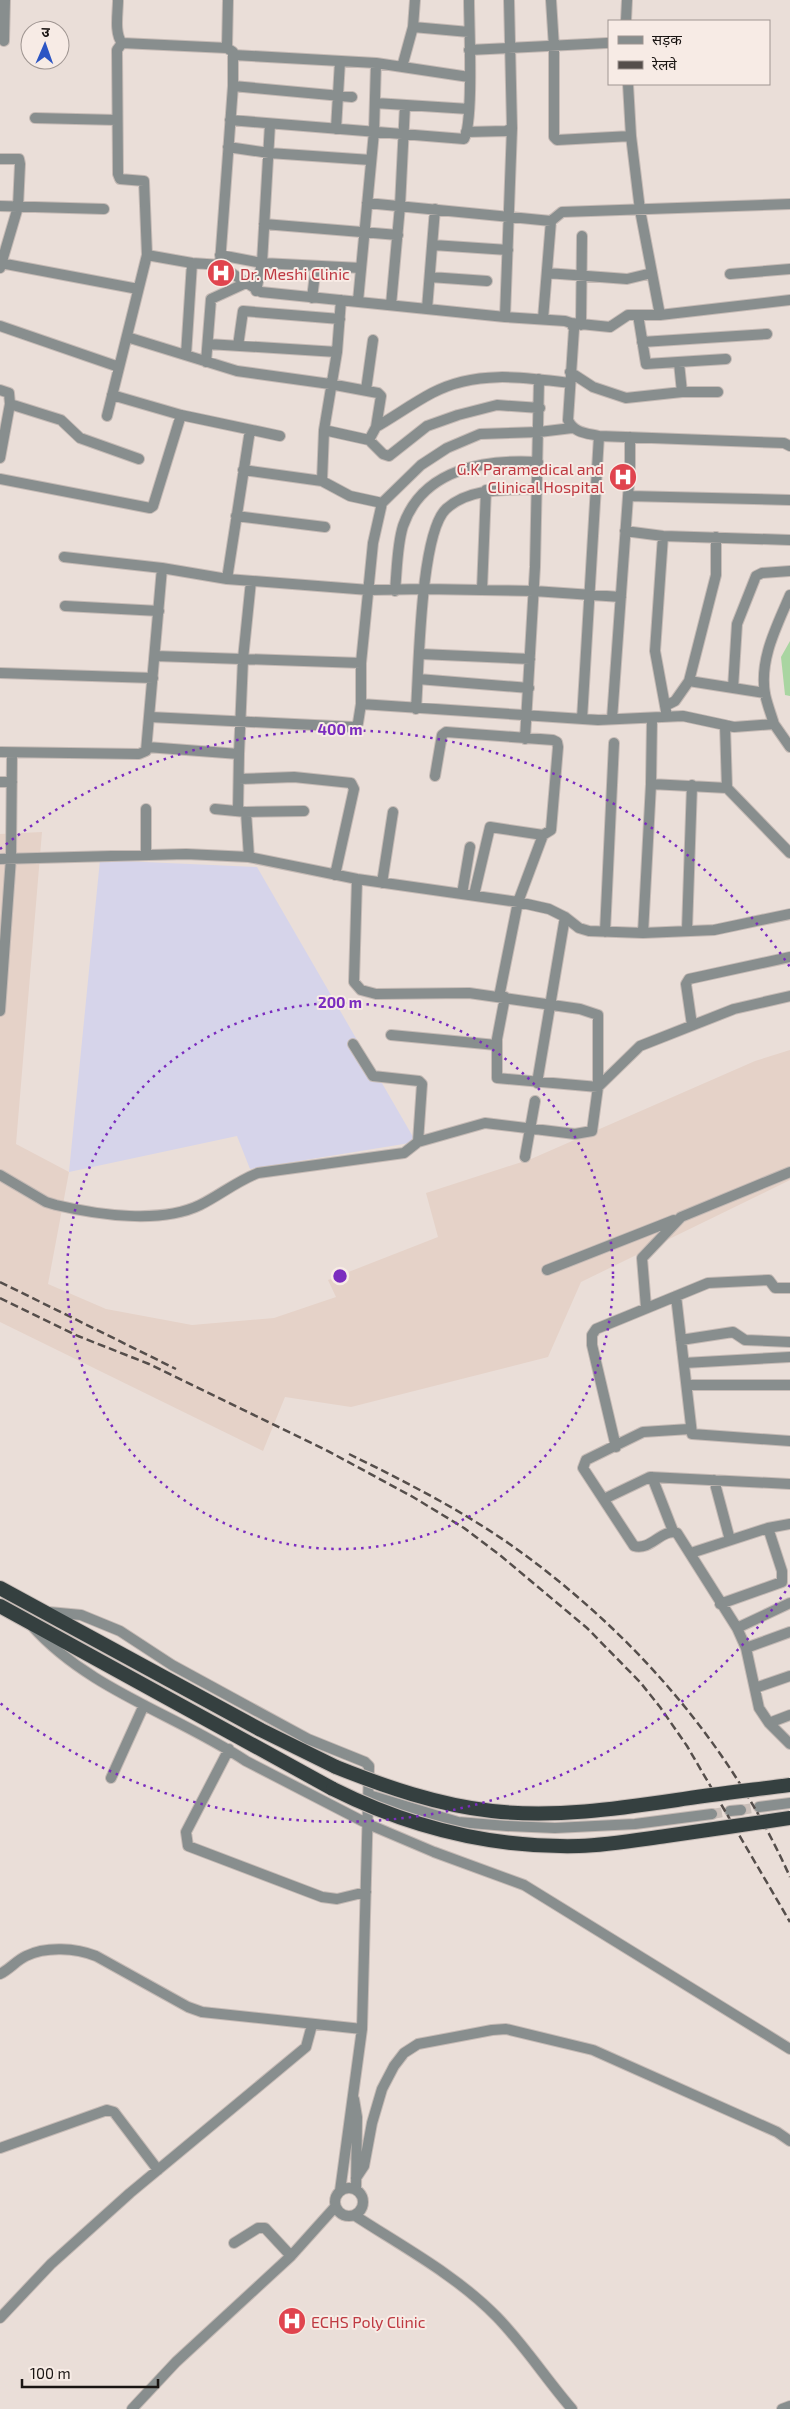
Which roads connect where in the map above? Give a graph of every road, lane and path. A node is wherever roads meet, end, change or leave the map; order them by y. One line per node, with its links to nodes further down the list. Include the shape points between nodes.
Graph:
1 (5, 0): 12 (street)
2 (118, 0): 13 (street, via 118,32)
3 (228, 0): 18 (street)
4 (415, 0): 10 (street)
5 (470, 0): 11 (street)
6 (509, 0): 16 (street)
7 (552, 0): 15 (street)
8 (627, 0): 9 (street)
9 (626, 20)
10 (413, 27): 11 (street); 21 (street)
11 (469, 32): 17 (street)
12 (4, 41)
13 (122, 43): 18 (street); 31 (street, via 116,50)
14 (607, 43): 15 (street)
15 (554, 48): 16 (street); 39 (street, via 555,139)
16 (510, 49): 17 (street); 34 (street)
17 (469, 50): 22 (street)
18 (230, 51): 19 (street); 24 (street)
19 (340, 60): 20 (street); 25 (street)
20 (376, 63): 21 (street); 27 (street)
21 (402, 67): 22 (street)
22 (470, 77): 29 (street)
23 (628, 85): 39 (street)
24 (234, 86): 25 (street); 32 (street)
25 (338, 96): 26 (street); 35 (street)
26 (352, 97)
27 (375, 103): 28 (street); 36 (street)
28 (405, 105): 29 (street); 38 (street)
29 (469, 109): 37 (street)
30 (35, 118): 31 (street)
31 (117, 120): 60 (street, via 118,176 145,182)
32 (230, 120): 33 (street); 40 (street)
33 (270, 124): 35 (street); 41 (street)
34 (512, 128): 37 (street); 52 (street)
35 (336, 129): 36 (street)
36 (374, 132): 38 (street); 43 (street)
37 (466, 132): 38 (street, via 461,140)
38 (404, 134): 47 (street)
39 (631, 136): 51 (street)
40 (228, 148): 41 (street); 61 (street)
41 (269, 153): 43 (street); 54 (street)
42 (0, 160): 48 (street, via 19,159)
43 (371, 160): 44 (street)
44 (367, 203): 47 (street); 55 (street)
45 (790, 204): 51 (street)
46 (0, 206): 48 (street)
47 (400, 206): 50 (street); 56 (street)
48 (18, 207): 49 (street); 64 (street)
49 (104, 209)
50 (435, 209): 52 (street); 58 (street)
51 (640, 210): 53 (street, via 562,212); 68 (street)
52 (510, 217): 53 (street); 59 (street)
53 (551, 221): 69 (street)
54 (264, 224): 55 (street); 63 (street)
55 (364, 233): 56 (street); 66 (street)
56 (398, 234): 81 (street)
57 (582, 236): 71 (street)
58 (433, 245): 59 (street); 72 (street)
59 (508, 250): 85 (street)
60 (147, 255): 62 (street); 75 (street)
61 (220, 260): 62 (street); 63 (street); 74 (street)
62 (192, 263): 97 (street)
63 (262, 263): 65 (street); 76 (street)
64 (1, 264): 75 (street)
65 (316, 266): 66 (street); 77 (street)
66 (361, 268): 80 (street)
67 (790, 269): 70 (street)
68 (652, 273): 71 (street, via 627,279); 84 (street)
69 (547, 274): 71 (street); 87 (street)
70 (730, 274)
71 (582, 276): 88 (street)
72 (430, 277): 73 (street); 82 (street)
73 (486, 281)
74 (246, 283): 76 (street); 94 (street, via 212,299)
75 (138, 289): 91 (street)
76 (256, 291): 77 (street)
77 (312, 298): 78 (street)
78 (341, 300): 80 (street); 86 (street)
79 (790, 300): 84 (street)
80 (358, 301): 81 (street)
81 (391, 304): 82 (street)
82 (427, 308): 85 (street)
83 (638, 315): 84 (street); 88 (street, via 626,316 610,327); 93 (street)
84 (660, 316)
85 (505, 317): 87 (street)
86 (340, 319): 95 (street, via 243,311); 96 (street)
87 (543, 319): 88 (street)
88 (576, 324): 102 (street)
89 (0, 326): 101 (street)
90 (767, 334): 93 (street)
91 (126, 337): 97 (street); 101 (street)
92 (373, 340): 106 (street)
93 (642, 342): 100 (street, via 646,364)
94 (208, 344): 95 (street); 99 (street)
95 (238, 346): 96 (street)
96 (337, 352): 104 (street)
97 (186, 355): 99 (street)
98 (726, 359): 100 (street)
99 (206, 362): 104 (street, via 237,371)
100 (679, 363): 107 (street)
101 (119, 367): 109 (street)
102 (570, 377): 103 (street); 107 (street, via 626,398); 115 (street, via 568,420)
103 (539, 379): 111 (street); 114 (street, via 487,378 461,383 433,392)
104 (330, 384): 106 (street); 117 (street)
105 (0, 390): 110 (street, via 9,393)
106 (366, 390): 114 (street, via 381,396)
107 (682, 392): 108 (street)
108 (718, 392)
109 (112, 395): 112 (street); 113 (street)
110 (10, 404): 124 (street); 125 (street, via 61,420 80,438)
111 (540, 408): 118 (street); 122 (street, via 497,405 458,415 427,426 389,456)
112 (181, 415): 116 (street); 128 (street, via 150,508)
113 (107, 416)
114 (376, 427): 122 (street)
115 (572, 428): 118 (street); 120 (street)
116 (250, 430): 119 (street); 127 (street)
117 (324, 430): 122 (street); 129 (street)
118 (539, 432): 126 (street); 134 (street, via 480,434 447,448 421,465)
119 (280, 436)
120 (599, 436): 121 (street); 151 (street)
121 (630, 437): 123 (street, via 784,442); 132 (street)
122 (369, 440)
123 (790, 446)
124 (0, 458)
125 (139, 459)
126 (538, 462): 130 (street); 149 (street, via 506,460 466,467 439,480 418,499 403,527)
127 (243, 470): 129 (street); 135 (street)
128 (0, 479)
129 (322, 481): 134 (street, via 350,496)
130 (537, 489): 131 (street); 150 (street)
131 (486, 490): 146 (street, via 453,504 442,515 431,541); 148 (street)
132 (628, 496): 133 (street); 137 (street)
133 (790, 500)
134 (382, 503): 147 (street, via 373,543)
135 (236, 516): 136 (street); 144 (street)
136 (325, 527)
137 (625, 532): 138 (street); 153 (street)
138 (663, 536): 139 (street); 169 (street, via 656,651)
139 (716, 537): 140 (street); 164 (street, via 716,575)
140 (790, 540)
141 (64, 557): 142 (street)
142 (162, 568): 144 (street); 155 (street)
143 (790, 571): 166 (street, via 756,576 737,624)
144 (227, 580): 145 (street)
145 (251, 581): 147 (street); 158 (street)
146 (425, 589): 148 (street); 149 (street); 156 (street)
147 (369, 590): 149 (street); 160 (street)
148 (482, 590): 150 (street)
149 (395, 591)
150 (534, 591): 151 (street); 159 (street)
151 (590, 593): 153 (street); 175 (street)
152 (790, 595): 167 (street, via 771,639 766,660)
153 (621, 596): 176 (street)
154 (65, 606): 155 (street)
155 (159, 611): 157 (street)
156 (420, 654): 159 (street); 163 (street)
157 (155, 656): 158 (street); 162 (street)
158 (242, 659): 160 (street); 177 (street)
159 (530, 659): 165 (street)
160 (361, 663): 168 (street)
161 (0, 673): 162 (street)
162 (153, 678): 172 (street)
163 (418, 679): 165 (street); 170 (street)
164 (689, 682): 166 (street); 169 (street, via 675,701)
165 (529, 688): 171 (street)
166 (733, 688): 167 (street)
167 (765, 693): 178 (street)
168 (361, 704): 170 (street); 177 (street, via 355,727)
169 (665, 706): 173 (street)
170 (416, 708): 171 (street)
171 (527, 716): 175 (street); 180 (street)
172 (150, 717): 177 (street); 183 (street)
173 (667, 717): 174 (street); 179 (street, via 683,716)
174 (652, 718): 176 (street); 191 (street)
175 (582, 719): 176 (street)
176 (612, 719)
177 (241, 723): 186 (street)
178 (774, 724): 179 (street); 182 (street)
179 (725, 725): 193 (street)
180 (525, 739): 187 (street, via 446,732 442,735); 199 (street, via 553,740 558,747 552,830)
181 (614, 743): 215 (street)
182 (790, 746)
183 (148, 748): 185 (street, via 139,754); 186 (street)
184 (0, 752): 185 (street)
185 (12, 753): 190 (street)
186 (239, 754): 188 (street)
187 (435, 776)
188 (239, 779): 196 (street); 206 (street, via 294,777 351,784 354,789)
189 (0, 782): 190 (street)
190 (12, 782): 204 (street)
191 (651, 784): 192 (street); 216 (street)
192 (692, 785): 193 (street); 214 (street)
193 (727, 788): 201 (street)
194 (215, 809): 196 (street)
195 (146, 810): 202 (street)
196 (242, 811): 197 (street); 203 (street)
197 (304, 811)
198 (393, 812): 208 (street)
199 (543, 835): 210 (street, via 490,827); 211 (street)
200 (470, 847): 209 (street)
201 (790, 854)
202 (146, 855): 203 (street); 204 (street)
203 (249, 857): 206 (street)
204 (11, 858): 205 (street); 221 (street)
205 (0, 859)
206 (335, 875): 207 (street)
207 (357, 879): 208 (street); 219 (street, via 354,976 357,987 376,994)
208 (382, 882): 209 (street)
209 (462, 894): 210 (street)
210 (474, 895): 211 (street)
211 (518, 902): 213 (street, via 549,909); 219 (street)
212 (790, 914): 214 (street, via 714,930)
213 (565, 917): 215 (street, via 584,930); 220 (street)
214 (686, 930): 216 (street)
215 (605, 932): 216 (street)
216 (643, 933)
217 (790, 957): 222 (street, via 688,979)
218 (790, 996): 222 (street, via 734,1009)
219 (502, 997): 220 (street); 225 (street)
220 (551, 1005): 226 (street); 227 (street, via 598,1015)
221 (0, 1011)
222 (692, 1026): 227 (street, via 640,1046)
223 (391, 1035): 225 (street)
224 (354, 1044): 230 (street, via 373,1076 421,1082)
225 (496, 1045): 226 (street, via 497,1078)
226 (537, 1083): 227 (street)
227 (598, 1088): 229 (street, via 591,1132 575,1134)
228 (535, 1101): 229 (street)
229 (530, 1129): 230 (street, via 478,1124); 231 (street)
230 (418, 1142): 233 (street, via 398,1155 258,1173 199,1205 156,1217 56,1205)
231 (525, 1157)
232 (790, 1172): 234 (street)
233 (0, 1175)
234 (681, 1217): 235 (street); 238 (street, via 642,1258)
235 (546, 1270)
236 (790, 1288): 237 (street, via 775,1288 769,1280 712,1282)
237 (676, 1296): 238 (street); 239 (street)
238 (646, 1307): 247 (street, via 596,1329 592,1335)
239 (682, 1340): 240 (street, via 732,1332 745,1340); 242 (street)
240 (790, 1342)
241 (790, 1357): 242 (street)
242 (684, 1363): 243 (street)
243 (687, 1385): 244 (street); 245 (street)
244 (790, 1385)
245 (690, 1429): 246 (street, via 695,1436); 247 (street, via 648,1431)
246 (790, 1441)
247 (616, 1446): 251 (street, via 583,1464)
248 (652, 1478): 249 (street); 251 (street); 254 (street)
249 (714, 1480): 250 (street); 255 (street)
250 (790, 1484)
251 (604, 1499): 254 (street, via 634,1546 648,1546)
252 (790, 1524): 253 (street)
253 (768, 1528): 255 (street); 258 (street, via 782,1572 782,1582)
254 (674, 1531): 256 (street)
255 (730, 1540): 256 (street)
256 (691, 1553): 258 (street)
257 (0, 1588): 261 (highway)
258 (720, 1604): 263 (street)
259 (790, 1604): 263 (street)
260 (0, 1606): 262 (highway)
261 (43, 1612): 274 (highway, bridge, via 336,1767 458,1806 528,1814 615,1810); 275 (street, via 81,1615 120,1631 172,1665 308,1739 365,1762 370,1770)
262 (27, 1621): 268 (street, via 47,1643 84,1670); 279 (highway, bridge, via 333,1789 385,1814 443,1832 511,1844 580,1846)
263 (737, 1628): 265 (street)
264 (790, 1632): 265 (street)
265 (746, 1648): 267 (street)
266 (790, 1676): 267 (street)
267 (755, 1688): 270 (street, via 759,1708)
268 (144, 1705): 272 (street); 273 (street)
269 (790, 1715): 270 (street)
270 (768, 1722): 271 (street)
271 (790, 1744)
272 (229, 1749): 280 (street); 281 (street, via 186,1832 188,1846 332,1899)
273 (111, 1778)
274 (790, 1785)
275 (369, 1795): 278 (street, via 458,1822 507,1826 555,1828 635,1824); 280 (street)
276 (790, 1803): 277 (street)
277 (759, 1808)
278 (712, 1814)
279 (790, 1818)
280 (368, 1824): 281 (street); 285 (street, via 524,1885)
281 (366, 1892): 284 (street)
282 (0, 1974): 283 (street, via 35,1953 81,1950 202,2012)
283 (312, 2025): 284 (street); 289 (street, via 306,2047)
284 (362, 2029): 286 (street)
285 (790, 2049)
286 (354, 2098): 290 (street); 292 (street, via 349,2114)
287 (790, 2142): 290 (street, via 759,2124 593,2050 506,2030 492,2030 418,2044 404,2053 382,2089 364,2166)
288 (0, 2148): 289 (street, via 107,2110 114,2112)
289 (158, 2170): 297 (street, via 51,2264)
290 (356, 2178): 291 (street)
291 (356, 2190): 292 (street, via 346,2188); 294 (street, via 362,2196 363,2205)
292 (340, 2191): 293 (street)
293 (335, 2206): 294 (street, via 341,2214); 296 (street)
294 (354, 2215): 300 (street, via 472,2294 527,2350)
295 (234, 2243): 296 (street, via 258,2228 265,2228)
296 (291, 2256): 299 (street, via 200,2338)
297 (0, 2318)
298 (790, 2406): 301 (street)
299 (132, 2409)
300 (572, 2409)
301 (782, 2409)

